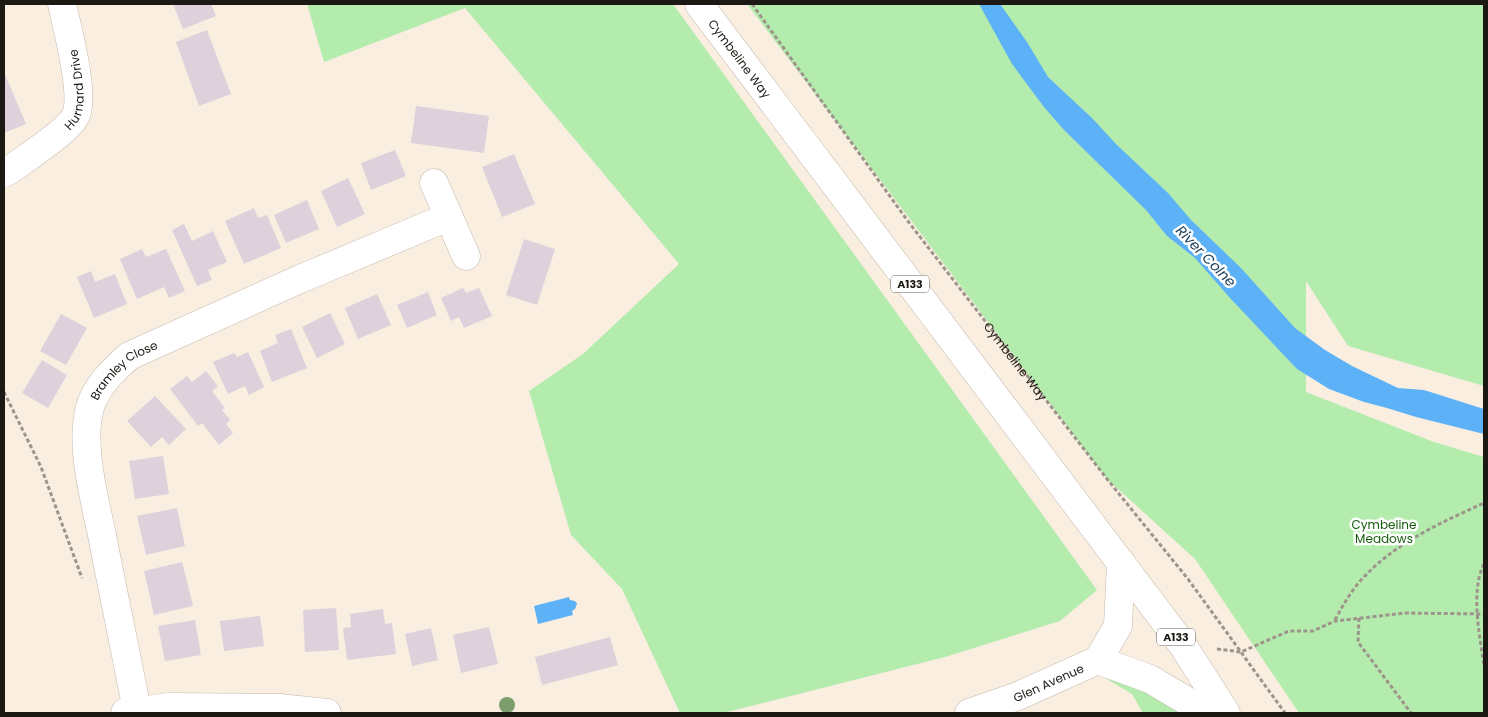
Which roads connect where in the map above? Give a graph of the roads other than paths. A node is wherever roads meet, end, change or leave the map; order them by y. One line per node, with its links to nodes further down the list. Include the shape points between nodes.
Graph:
1 (62, 4): 3 (street, Hurnard Drive, via 75,64 79,98 76,115 66,129)
2 (699, 4): 7 (street, Cymbeline Way / A133)
3 (4, 173)
4 (434, 184): 5 (street)
5 (448, 217): 6 (street); 10 (street, Bramley Close, via 130,356 107,376 93,400 87,427 88,460 126,652)
6 (466, 256)
7 (1121, 564): 8 (street, Glen Avenue, via 1118,626); 14 (street, Cymbeline Way / A133, via 1182,644)
8 (1098, 660): 12 (street, Glen Avenue, via 1018,696); 13 (street, Glen Avenue, via 1150,678)
9 (171, 710): 10 (street); 11 (street, via 279,708)
10 (131, 712)
11 (327, 713)
12 (969, 713)
13 (1207, 713)
14 (1226, 713)

